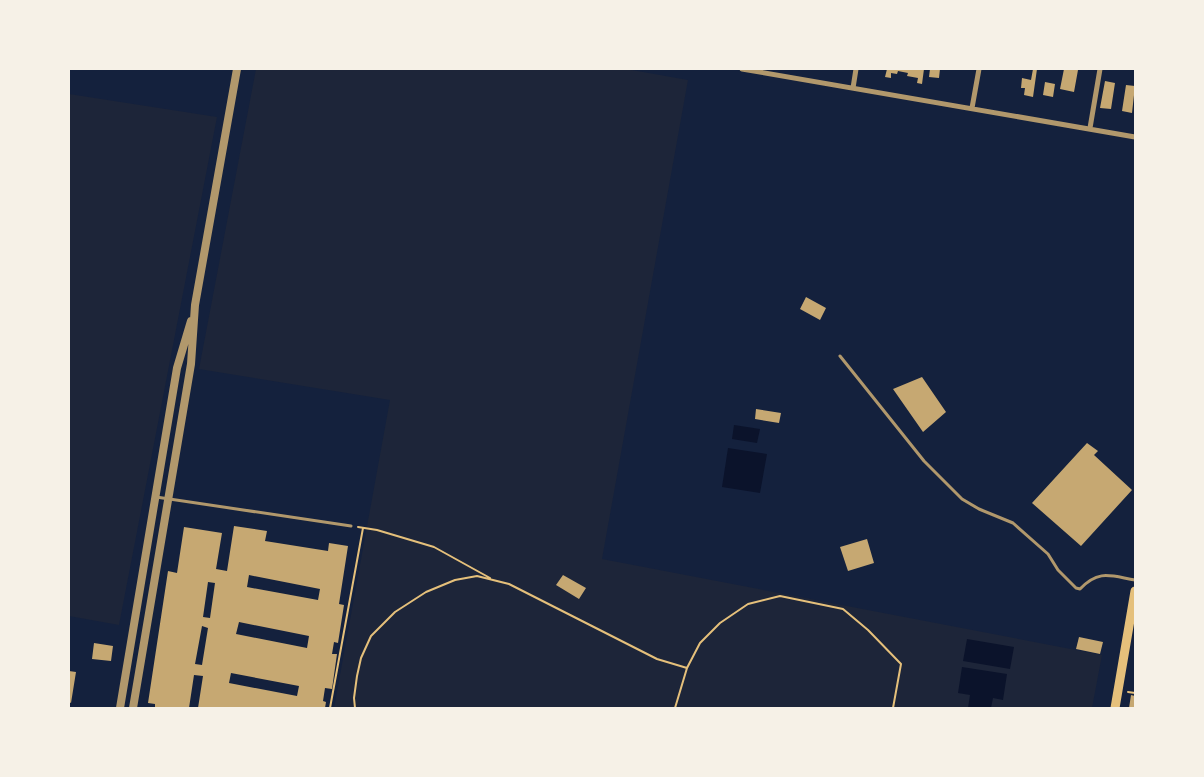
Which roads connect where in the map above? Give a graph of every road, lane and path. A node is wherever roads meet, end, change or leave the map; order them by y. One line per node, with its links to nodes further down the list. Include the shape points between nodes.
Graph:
1 (237, 69): 10 (street)
2 (742, 69): 6 (street)
3 (856, 69): 6 (street)
4 (979, 69): 7 (street)
5 (1100, 69): 8 (street)
6 (853, 88): 7 (street)
7 (972, 108): 8 (street)
8 (1090, 128): 9 (street)
9 (1135, 137)
10 (195, 305): 12 (street, via 177,368); 13 (street, via 191,364)
11 (840, 356): 17 (lane, via 924,461 962,499 1013,523 1048,554 1076,588 1080,589 1089,579 1101,575)
12 (155, 497): 13 (lane); 20 (street)
13 (169, 499): 14 (lane); 21 (street)
14 (351, 526): 15 (path)
15 (363, 528): 16 (path, via 434,547); 22 (path)
16 (492, 580): 19 (path, via 510,584 657,659); 23 (path, via 478,576 455,580 426,592 395,612 371,636 361,658 354,698)
17 (1135, 580)
18 (1135, 594): 26 (main road)
19 (687, 668): 24 (path); 25 (path, via 700,643 720,623 748,604 788,597 843,609 901,664)
20 (120, 708)
21 (133, 708)
22 (330, 708)
23 (356, 708)
24 (675, 708)
25 (893, 708)
26 (1115, 708)

